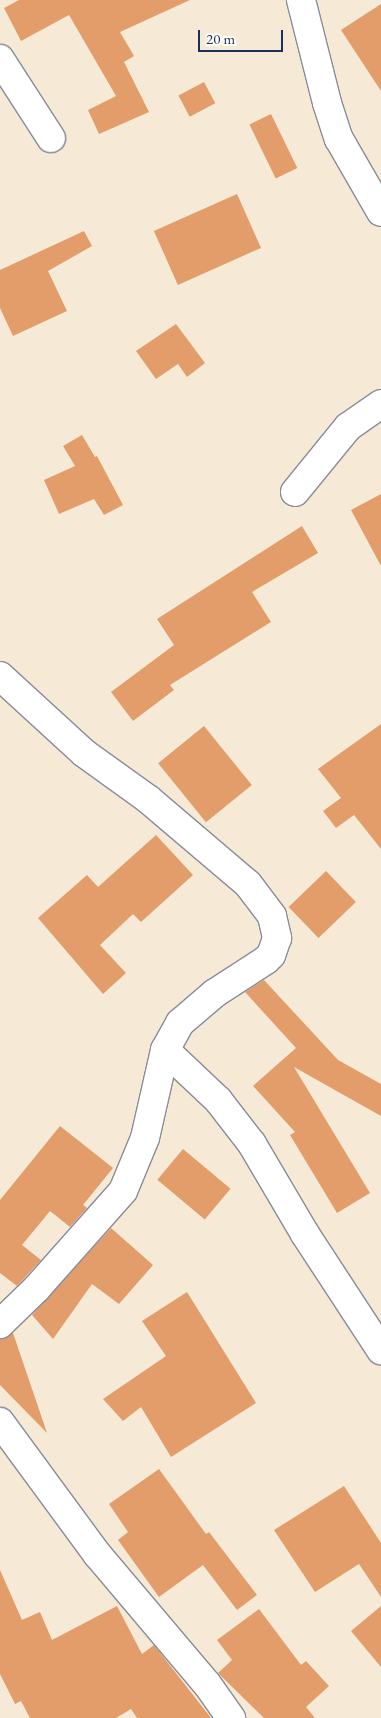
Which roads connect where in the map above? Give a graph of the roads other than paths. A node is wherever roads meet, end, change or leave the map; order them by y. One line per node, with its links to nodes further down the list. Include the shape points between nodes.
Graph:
1 (301, 0): 4 (street, via 327,103 340,139)
2 (0, 59): 3 (street)
3 (51, 138)
4 (381, 212)
5 (381, 404): 6 (street, via 348,427)
6 (295, 492)
7 (0, 676): 8 (street, via 84,753 185,829 248,884 272,916 277,938 271,955 215,993 180,1023)
8 (165, 1050): 9 (street, via 145,1138 123,1190 37,1288); 10 (street, via 218,1100 252,1144 305,1234)
9 (0, 1324)
10 (381, 1350)
11 (0, 1422): 12 (street, via 97,1554 207,1684)
12 (231, 1718)

